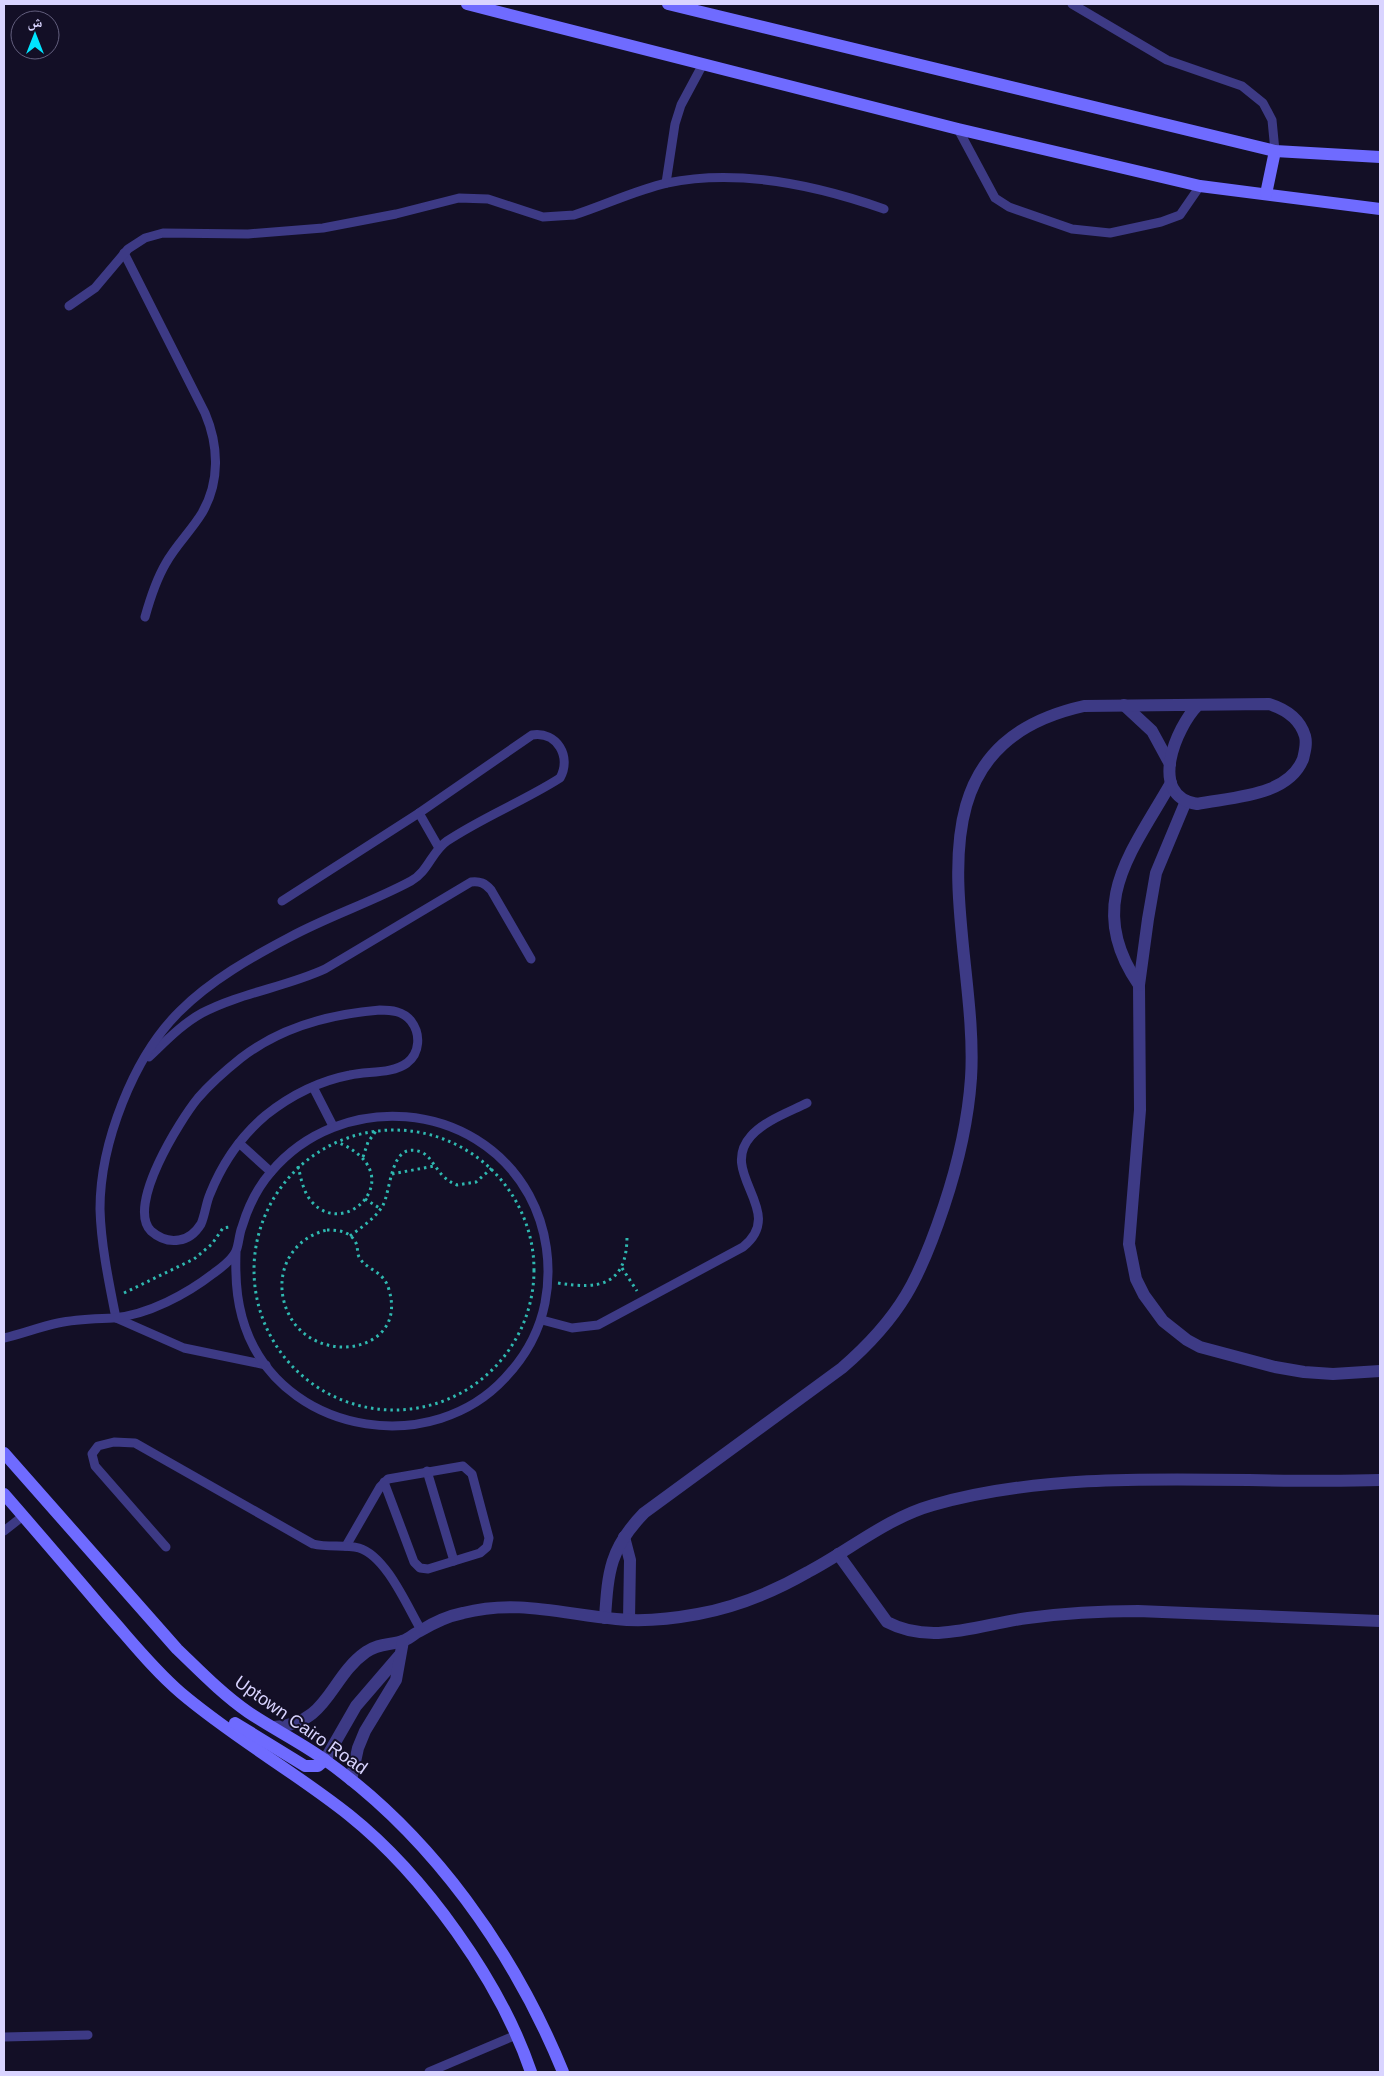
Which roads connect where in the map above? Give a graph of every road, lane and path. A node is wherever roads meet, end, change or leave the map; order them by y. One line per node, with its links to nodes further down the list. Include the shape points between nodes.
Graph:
1 (467, 4): 4 (street)
2 (668, 4): 7 (street)
3 (1072, 4): 7 (lane, via 1167,60 1242,86 1263,103 1272,120)
4 (492, 7): 5 (street)
5 (703, 64): 6 (street); 9 (lane, via 681,105 675,124)
6 (958, 129): 10 (street); 10 (lane, via 996,198 1008,207 1072,229 1110,232 1161,222 1180,215)
7 (1275, 151): 8 (street); 11 (street)
8 (1380, 157)
9 (666, 183): 12 (lane, via 729,178 790,183); 14 (lane, via 574,215 543,217 504,202 459,198 323,228 248,234 163,233 145,238)
10 (1200, 186): 11 (street)
11 (1266, 194): 13 (street)
12 (884, 208)
13 (1380, 209)
14 (124, 253): 15 (lane, via 95,288); 16 (lane, via 206,413 216,452 214,482 209,498 166,564)
15 (69, 306)
16 (145, 617)
17 (1124, 705): 18 (street); 19 (street, via 1152,731); 66 (street, via 1084,706 1031,724 989,760 969,790 960,826 957,862 972,1045 968,1113 953,1180 935,1238 912,1287 881,1331 842,1368 644,1513)
18 (1198, 705): 19 (street, via 1178,733); 21 (street, via 1260,702 1278,706 1293,717 1306,742 1297,770 1272,788 1197,804)
19 (1170, 764): 20 (street)
20 (1171, 784): 21 (street); 26 (street, via 1128,856 1117,886 1114,916 1118,945)
21 (1186, 801): 26 (street, via 1156,873)
22 (419, 813): 23 (lane); 23 (lane, via 532,735 549,736 556,741 566,760 560,778); 24 (lane)
23 (439, 848): 27 (lane, via 414,880 291,936 227,974 181,1010 162,1031)
24 (282, 900)
25 (531, 959): 27 (lane, via 491,890 486,884 471,882 325,969 204,1012 181,1027)
26 (1139, 985): 58 (street, via 1140,1110 1129,1244 1131,1262 1144,1295 1164,1321 1186,1340 1200,1347 1246,1361 1304,1372)
27 (144, 1062): 50 (lane, via 116,1118 102,1179 100,1211)
28 (313, 1086): 30 (lane); 33 (lane, via 265,1116); 33 (lane, via 407,1063 417,1046 415,1026 405,1015 391,1010 338,1015 279,1035 243,1057 197,1100 164,1152 144,1203 143,1216 157,1236 169,1241 182,1240 193,1234 201,1223 215,1182)
29 (807, 1103): 51 (lane, via 760,1128 745,1143 741,1163 760,1216 759,1228 753,1239)
30 (333, 1126): 35 (lane, via 375,1116 417,1117 458,1129); 39 (lane, via 299,1145)
31 (377, 1130): 32 (path); 34 (path); 38 (path, via 434,1135 468,1152)
32 (336, 1141): 34 (path); 36 (path)
33 (239, 1143): 39 (lane)
34 (363, 1156): 41 (path, via 372,1178)
35 (501, 1158): 38 (path); 49 (lane, via 529,1194 545,1236)
36 (298, 1166): 41 (path, via 308,1197 325,1211 348,1212); 48 (path, via 281,1185 262,1218 253,1255 255,1293 276,1345 303,1377 335,1398 353,1405 391,1411 428,1407 464,1392 494,1370 517,1339 531,1304)
37 (434, 1166): 38 (path, via 444,1178 457,1185 476,1182); 40 (path); 40 (path, via 425,1154 408,1151 398,1157)
38 (491, 1170): 48 (path, via 511,1195 524,1220 532,1247)
39 (270, 1172): 43 (lane, via 252,1200)
40 (392, 1174): 42 (path)
41 (365, 1200): 42 (path)
42 (381, 1209): 44 (path)
43 (240, 1230): 46 (lane); 50 (path, via 226,1226 194,1259)
44 (350, 1236): 44 (path, via 335,1230 311,1235 292,1251 282,1273 283,1299 296,1326 320,1343 338,1348 356,1347 373,1340 385,1326 391,1308 386,1282 378,1272 365,1265)
45 (627, 1236): 47 (path)
46 (236, 1252): 52 (lane, via 214,1273 168,1300 148,1310); 57 (lane, via 235,1282 240,1311 250,1339)
47 (622, 1268): 49 (path, via 600,1286 579,1287); 51 (path)
48 (534, 1280): 49 (path)
49 (549, 1282): 53 (lane)
50 (112, 1299): 52 (lane)
51 (644, 1302): 53 (lane, via 585,1328)
52 (116, 1318): 54 (lane, via 66,1322); 57 (lane, via 184,1348)
53 (542, 1320): 57 (lane, via 522,1359 493,1391 456,1414 414,1426 370,1426 328,1414 294,1394)
54 (18, 1335): 55 (lane); 56 (lane)
55 (4, 1338)
56 (4, 1344)
57 (266, 1365)
58 (1380, 1372)
59 (4, 1453): 77 (street, Uptown Cairo Road, via 177,1649 230,1698)
60 (428, 1471): 62 (lane, via 393,1477); 70 (lane); 70 (lane, via 463,1466 472,1474 488,1542 480,1553)
61 (1380, 1480): 69 (street, via 1119,1480 1008,1489 953,1499 905,1514)
62 (384, 1482): 67 (lane); 70 (lane, via 416,1566 428,1570)
63 (4, 1494): 64 (street)
64 (23, 1516): 65 (lane); 76 (street, via 153,1666)
65 (4, 1532)
66 (624, 1537): 71 (street, via 608,1574); 72 (street, via 630,1560)
67 (346, 1546): 68 (lane, via 313,1544 135,1443 106,1442 98,1446 92,1454 95,1466); 74 (lane, via 361,1548 380,1561)
68 (166, 1547)
69 (838, 1554): 72 (street, via 793,1580 723,1608 676,1618); 73 (street, via 887,1622 899,1629 924,1634 947,1633 1027,1618 1101,1612)
70 (454, 1561)
71 (605, 1618): 72 (street); 74 (street, via 543,1608 501,1606 460,1614)
72 (629, 1620)
73 (1380, 1621)
74 (421, 1630): 75 (street)
75 (403, 1641): 77 (street, via 382,1644 364,1653 314,1713 292,1725); 78 (street, via 396,1661 356,1706); 79 (street, via 396,1680 365,1732)
76 (202, 1710): 78 (street, via 233,1722 305,1766 318,1766); 81 (street, via 350,1816 423,1886 488,1979)
77 (274, 1727): 78 (street, Uptown Cairo Road)
78 (325, 1760): 79 (street, Uptown Cairo Road)
79 (351, 1780): 85 (street, Uptown Cairo Road, via 422,1846 468,1906 510,1964)
80 (88, 2035): 82 (lane)
81 (516, 2035): 83 (lane); 84 (street)
82 (4, 2038)
83 (429, 2072)
84 (531, 2072)
85 (563, 2072)

